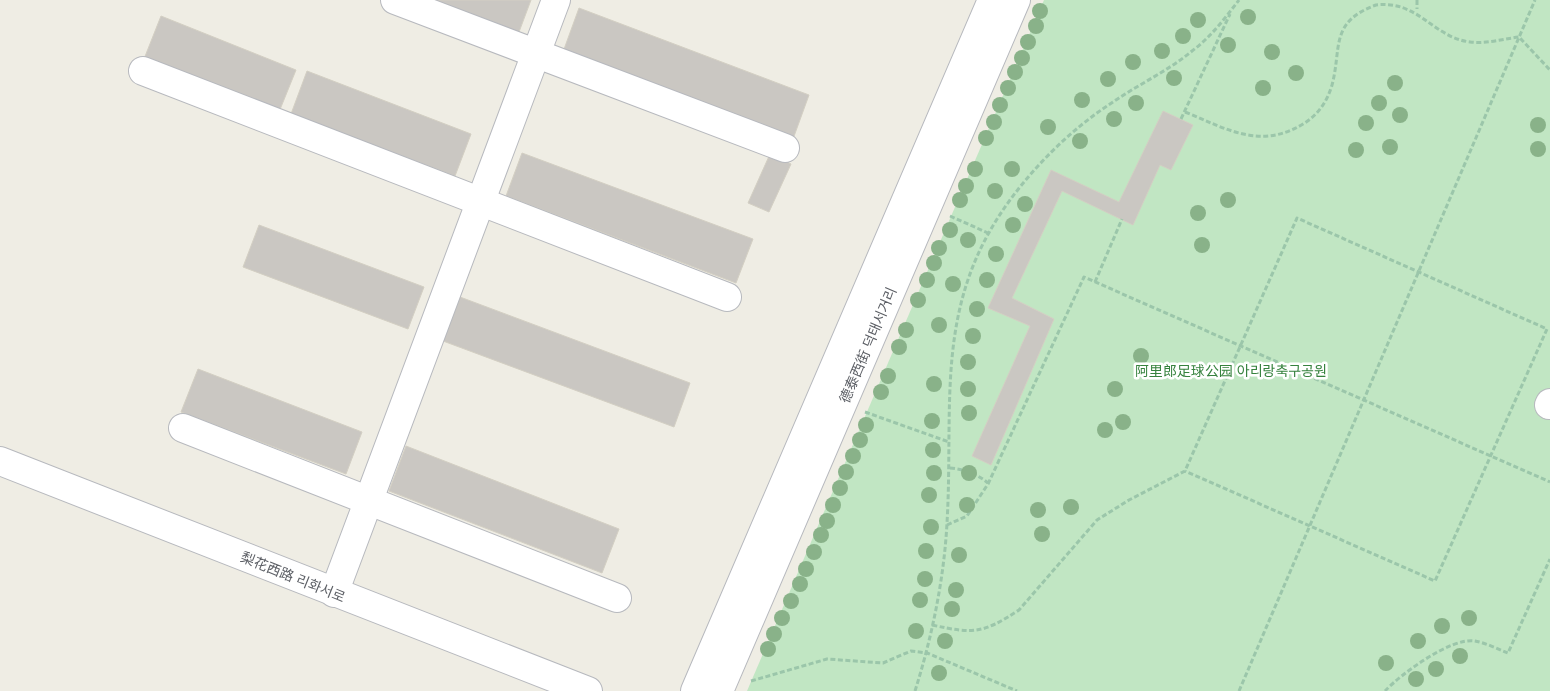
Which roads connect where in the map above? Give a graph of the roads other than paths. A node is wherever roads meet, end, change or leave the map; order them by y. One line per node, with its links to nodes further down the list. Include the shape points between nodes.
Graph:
1 (395, 0): 5 (street)
2 (556, 0): 5 (street)
3 (992, 0): 17 (street, 德泰西街 덕태서거리)
4 (1016, 0): 15 (street, 德泰西街 덕태서거리)
5 (536, 54): 7 (street); 8 (street)
6 (143, 71): 8 (street)
7 (785, 148)
8 (481, 201): 9 (street); 12 (street)
9 (727, 297)
10 (183, 428): 12 (street)
11 (0, 461): 13 (street, 梨花西路 리화서로)
12 (368, 500): 13 (street); 14 (street)
13 (334, 593): 16 (street, 梨花西路 리화서로)
14 (617, 598)
15 (731, 687)
16 (588, 691)
17 (695, 691)

